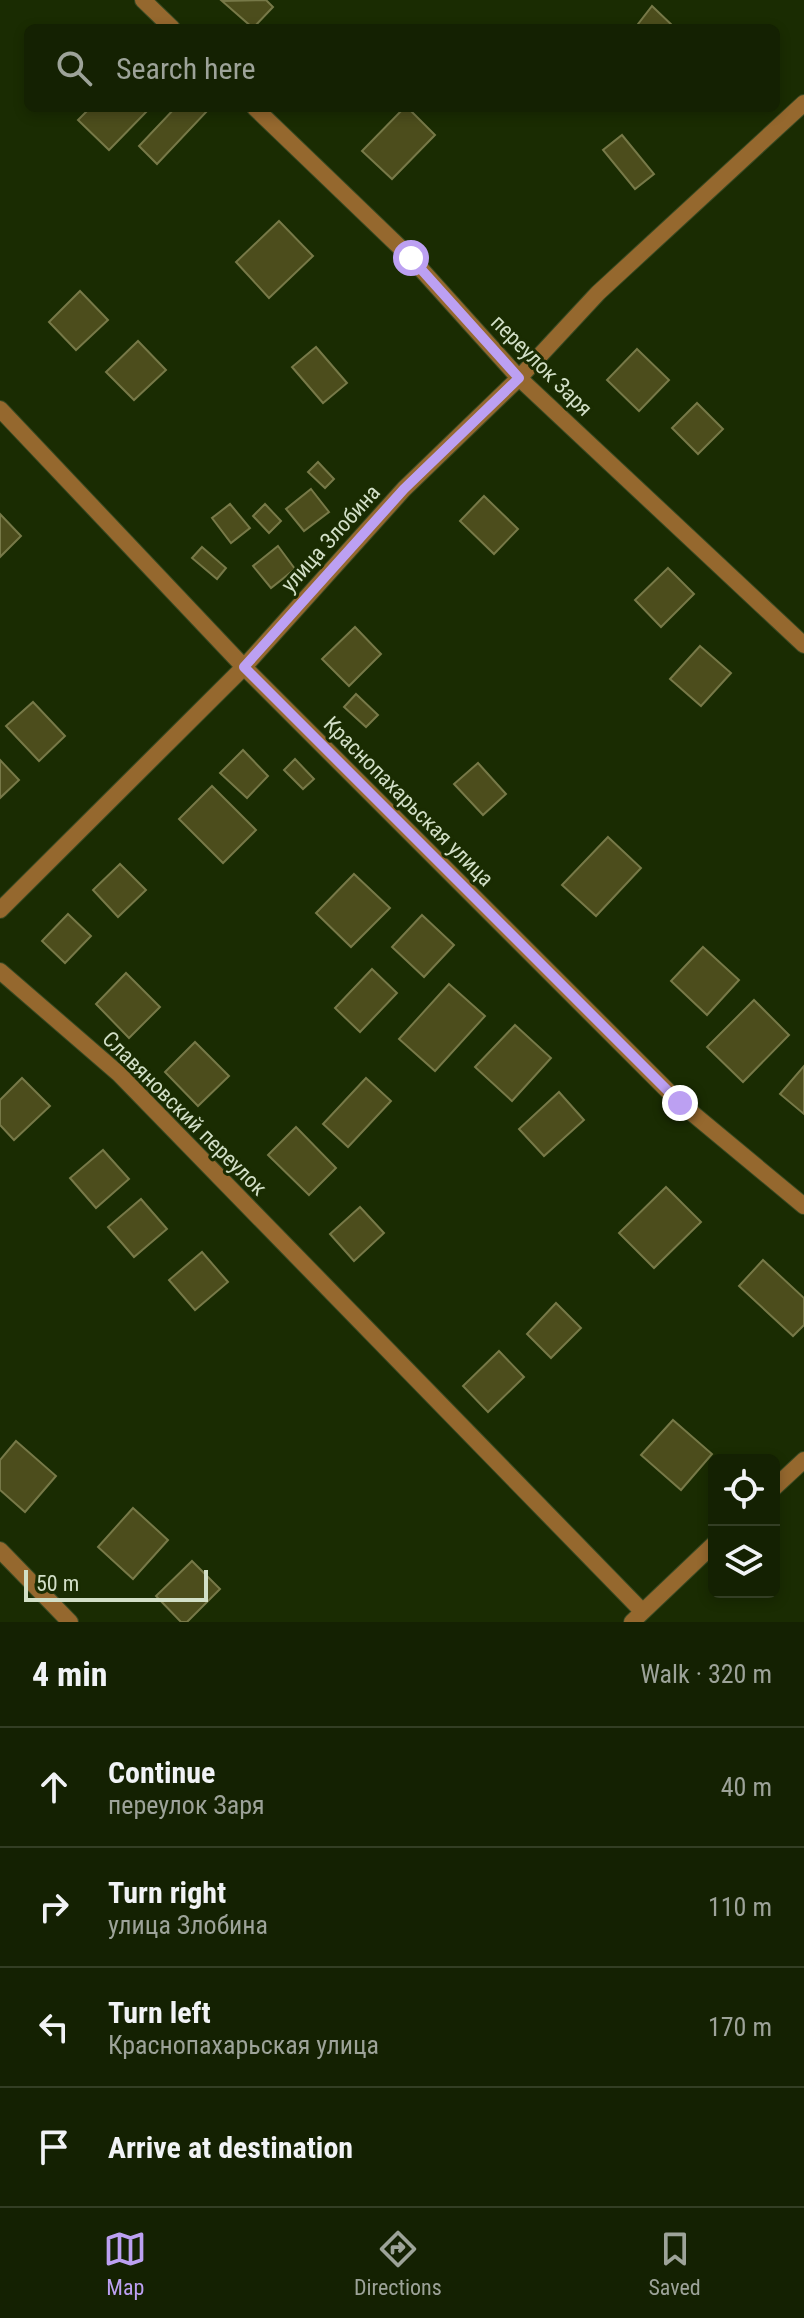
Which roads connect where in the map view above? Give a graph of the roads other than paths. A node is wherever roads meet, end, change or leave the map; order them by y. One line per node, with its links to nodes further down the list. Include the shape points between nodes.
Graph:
1 (143, 0): 2 (street)
2 (168, 24)
3 (804, 103): 5 (street, улица Злобина, via 598,293)
4 (259, 112): 5 (street, переулок Заря, via 411,258)
5 (519, 378): 7 (street, переулок Заря); 8 (street, улица Злобина, via 404,489)
6 (0, 409): 8 (street, Краснопахарьская улица)
7 (804, 645)
8 (244, 667): 9 (street, улица Злобина); 11 (street, Краснопахарьская улица, via 680,1103)
9 (0, 910)
10 (0, 971): 16 (street, Славяновский переулок, via 119,1074)
11 (804, 1206)
12 (804, 1460): 13 (street)
13 (780, 1482)
14 (0, 1550): 17 (street)
15 (708, 1550): 16 (street)
16 (637, 1617)
17 (70, 1622)

